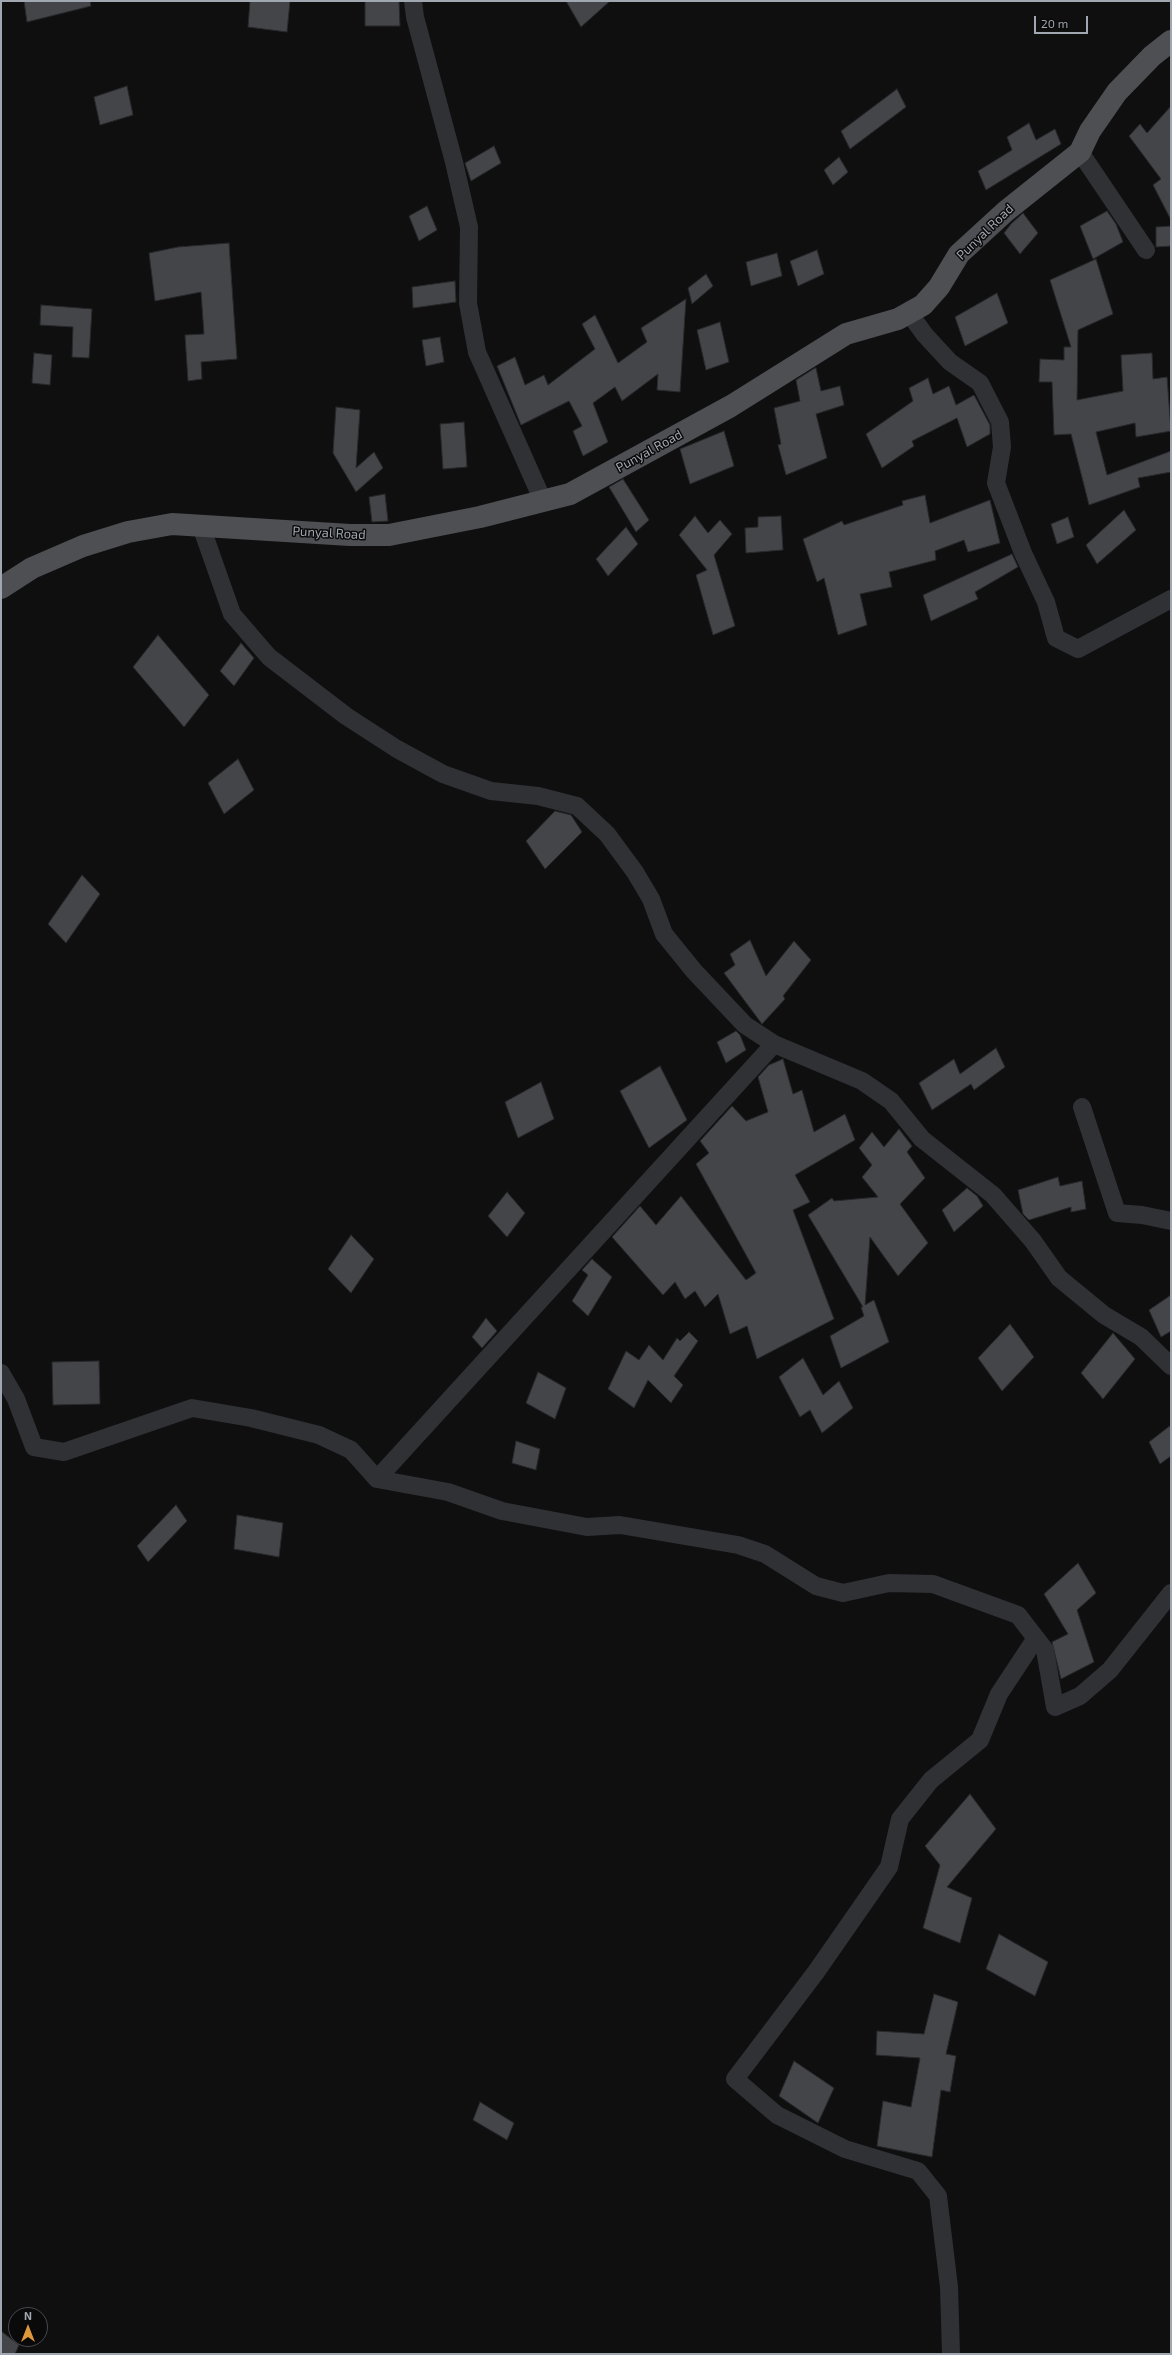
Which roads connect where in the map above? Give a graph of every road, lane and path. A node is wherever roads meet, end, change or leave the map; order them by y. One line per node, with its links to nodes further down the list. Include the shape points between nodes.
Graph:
1 (413, 1): 6 (street, via 469,227 468,303 477,352)
2 (1171, 41): 3 (main road, Punyal Road, via 1152,56 1117,92 1090,131)
3 (1080, 152): 4 (street); 5 (main road, Punyal Road, via 1006,210 959,254 939,287 923,305)
4 (1146, 250)
5 (909, 313): 6 (main road, Punyal Road, via 898,319 846,334 731,406 570,494); 9 (street, via 924,335 950,362 980,383 1000,422 1002,447 996,483 1023,553 1046,602 1056,638 1078,649)
6 (543, 501): 7 (main road, Punyal Road, via 389,536 350,536)
7 (201, 526): 8 (main road, Punyal Road, via 172,524 128,532 83,546 32,568); 10 (street, via 232,614 269,657 346,716 397,749 443,774 491,791 538,796 577,806 607,834 635,872 650,898 664,934 694,972 745,1025)
8 (1, 588)
9 (1171, 599)
10 (774, 1044): 13 (street, via 862,1081 891,1101 922,1139 993,1196 1033,1241 1060,1278 1104,1316 1141,1337); 15 (street)
11 (1082, 1107): 12 (street, via 1117,1213 1142,1214)
12 (1171, 1221)
13 (1171, 1366)
14 (1, 1373): 15 (street, via 16,1399 34,1447 64,1452 192,1408 251,1418 319,1435 351,1450)
15 (377, 1479): 17 (street, via 448,1492 502,1511 587,1527 620,1525 738,1545 765,1554 816,1586 843,1593 889,1583 933,1584 1018,1614)
16 (1171, 1593): 17 (street, via 1110,1670 1080,1696 1055,1707 1045,1650)
17 (1036, 1638): 18 (street, via 999,1694 980,1740 931,1780 900,1819 889,1867 816,1972 735,2079 778,2116 845,2149 918,2171 938,2196 950,2287)
18 (951, 2354)

